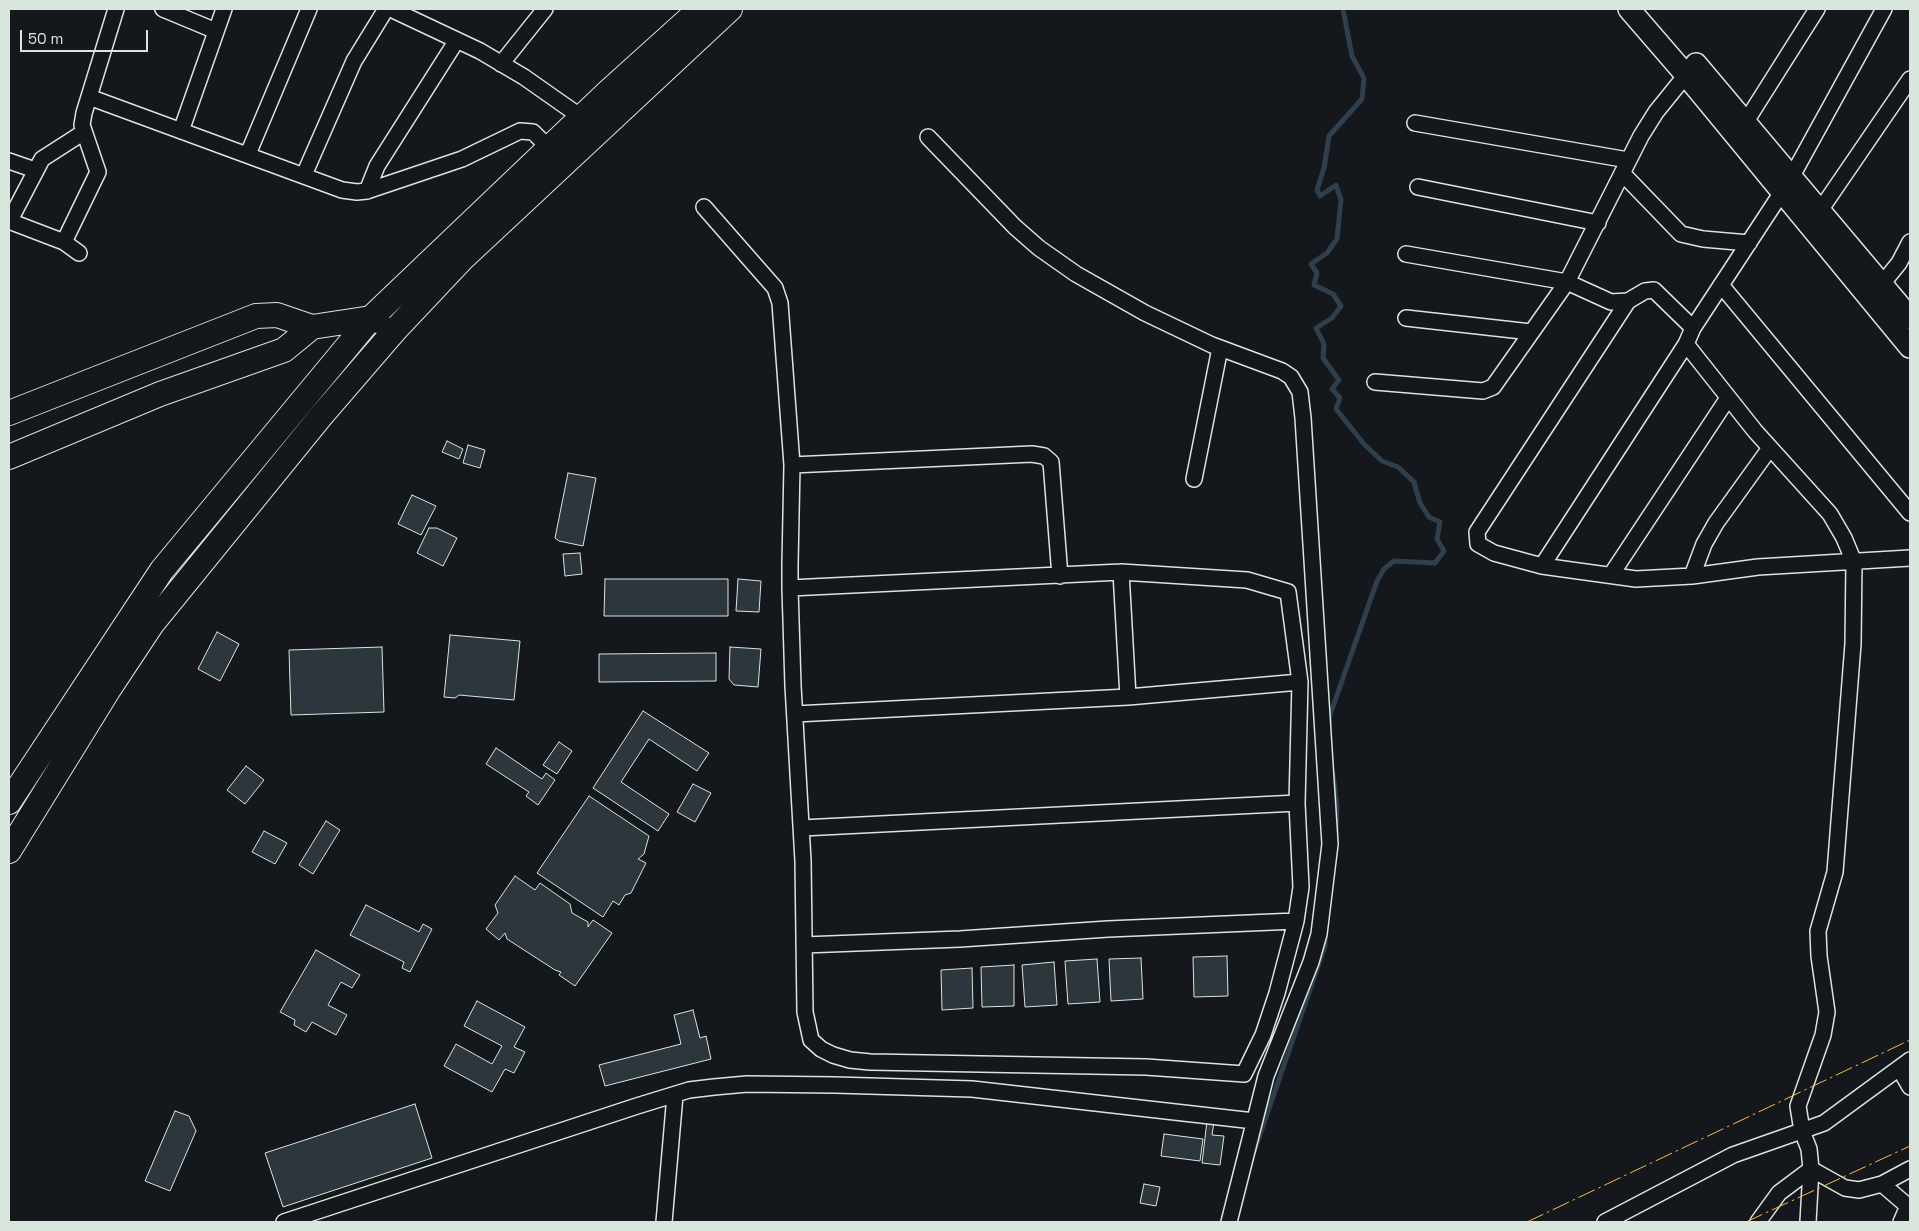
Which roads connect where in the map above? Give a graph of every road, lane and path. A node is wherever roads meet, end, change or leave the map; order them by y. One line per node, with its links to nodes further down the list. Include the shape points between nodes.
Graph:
1 (116, 9): 20 (street)
2 (163, 9): 15 (street)
3 (224, 9): 15 (street)
4 (309, 9): 29 (street)
5 (386, 9): 33 (street, via 354,61)
6 (391, 9): 14 (street)
7 (545, 9): 17 (street)
8 (700, 9): 21 (main road)
9 (730, 9): 21 (main road)
10 (1629, 9): 18 (main road)
11 (1647, 9): 24 (main road)
12 (1817, 9): 24 (street)
13 (1884, 9): 34 (street)
14 (410, 13): 16 (street)
15 (216, 31): 25 (street)
16 (457, 40): 17 (street); 36 (street, via 378,166)
17 (500, 64): 22 (street)
18 (1686, 75): 31 (street, via 1656,112); 34 (main road)
19 (1910, 79): 38 (street)
20 (89, 97): 25 (street); 26 (street, via 84,113)
21 (614, 101): 22 (main road); 55 (main road)
22 (581, 118): 28 (main road)
23 (1415, 123): 31 (street)
24 (1745, 123): 34 (main road)
25 (181, 131): 29 (street)
26 (84, 132): 32 (street, via 42,159); 41 (street, via 98,172)
27 (928, 137): 59 (street, via 1039,248 1076,274 1144,313)
28 (549, 148): 36 (street, via 532,132 520,131 462,159); 50 (main road)
29 (248, 154): 33 (street)
30 (9, 161): 32 (street)
31 (1625, 166): 40 (street); 43 (street, via 1681,234)
32 (35, 170): 39 (street)
33 (304, 175): 36 (street, via 342,190)
34 (1786, 185): 38 (main road); 43 (street); 58 (main road)
35 (1418, 187): 40 (street)
36 (367, 191)
37 (704, 207): 65 (street, via 775,288 780,303)
38 (1819, 212): 47 (main road)
39 (9, 221): 41 (street)
40 (1598, 222): 46 (street)
41 (64, 242): 44 (street)
42 (1910, 242): 47 (street, via 1899,264)
43 (1749, 243): 48 (street)
44 (79, 253)
45 (1406, 254): 46 (street)
46 (1567, 282): 49 (street, via 1611,302); 56 (street)
47 (1882, 284): 52 (main road)
48 (1721, 285): 54 (street); 67 (street)
49 (1628, 301): 54 (street, via 1645,291 1654,290); 70 (street, via 1477,532 1478,544 1494,554)
50 (371, 318): 53 (main road); 55 (main road); 79 (main road, via 162,570)
51 (1406, 318): 56 (street)
52 (1910, 318)
53 (312, 327): 62 (main road, via 277,315 256,316); 64 (main road, via 284,350 160,394)
54 (1693, 328): 57 (street)
55 (396, 329): 82 (main road, via 152,624 108,689)
56 (1531, 332): 60 (street, via 1488,391)
57 (1686, 344): 61 (street); 70 (street)
58 (1910, 347)
59 (1220, 348): 66 (street); 88 (street, via 1282,371 1300,392 1330,844 1319,934 1266,1076)
60 (1375, 382)
61 (1728, 398): 63 (street); 72 (street)
62 (9, 413)
63 (1770, 448): 69 (street, via 1830,514); 74 (street, via 1716,523)
64 (9, 458)
65 (792, 465): 73 (street, via 1044,456 1051,462); 75 (street)
66 (1194, 479)
67 (1910, 513)
68 (1910, 558): 69 (street)
69 (1854, 562): 74 (street, via 1758,567); 89 (street, via 1853,644 1835,872 1818,931 1827,1012 1823,1035 1798,1100)
70 (1542, 566): 72 (street)
71 (1121, 572): 73 (street); 76 (street, via 1247,580 1288,592); 77 (street)
72 (1611, 575): 74 (street, via 1636,579)
73 (1060, 576): 75 (street)
74 (1692, 576)
75 (790, 588): 78 (street)
76 (1300, 682): 77 (street); 80 (street)
77 (1128, 696): 78 (street)
78 (795, 714): 81 (street)
79 (9, 802)
80 (1297, 803): 81 (street); 83 (street, via 1301,887)
81 (802, 828): 84 (street)
82 (9, 851)
83 (1296, 921): 84 (street); 84 (street, via 1263,1035 1244,1074 1146,1067 850,1060 821,1049 811,1040 805,1012)
84 (804, 944)
85 (1905, 1064): 86 (street); 89 (street, via 1824,1124)
86 (1910, 1086)
87 (675, 1094): 88 (street, via 747,1084 972,1089); 94 (street); 95 (street)
88 (1254, 1121): 96 (street)
89 (1802, 1131): 91 (street, via 1809,1148); 97 (street, via 1733,1155)
90 (1910, 1169): 92 (street)
91 (1811, 1170): 92 (street, via 1845,1188 1859,1190); 98 (street, via 1779,1193); 99 (street)
92 (1882, 1184): 93 (street)
93 (1909, 1207): 100 (street)
94 (284, 1222)
95 (664, 1222)
96 (1229, 1222)
97 (1605, 1222)
98 (1758, 1222)
99 (1808, 1222)
100 (1901, 1222)

